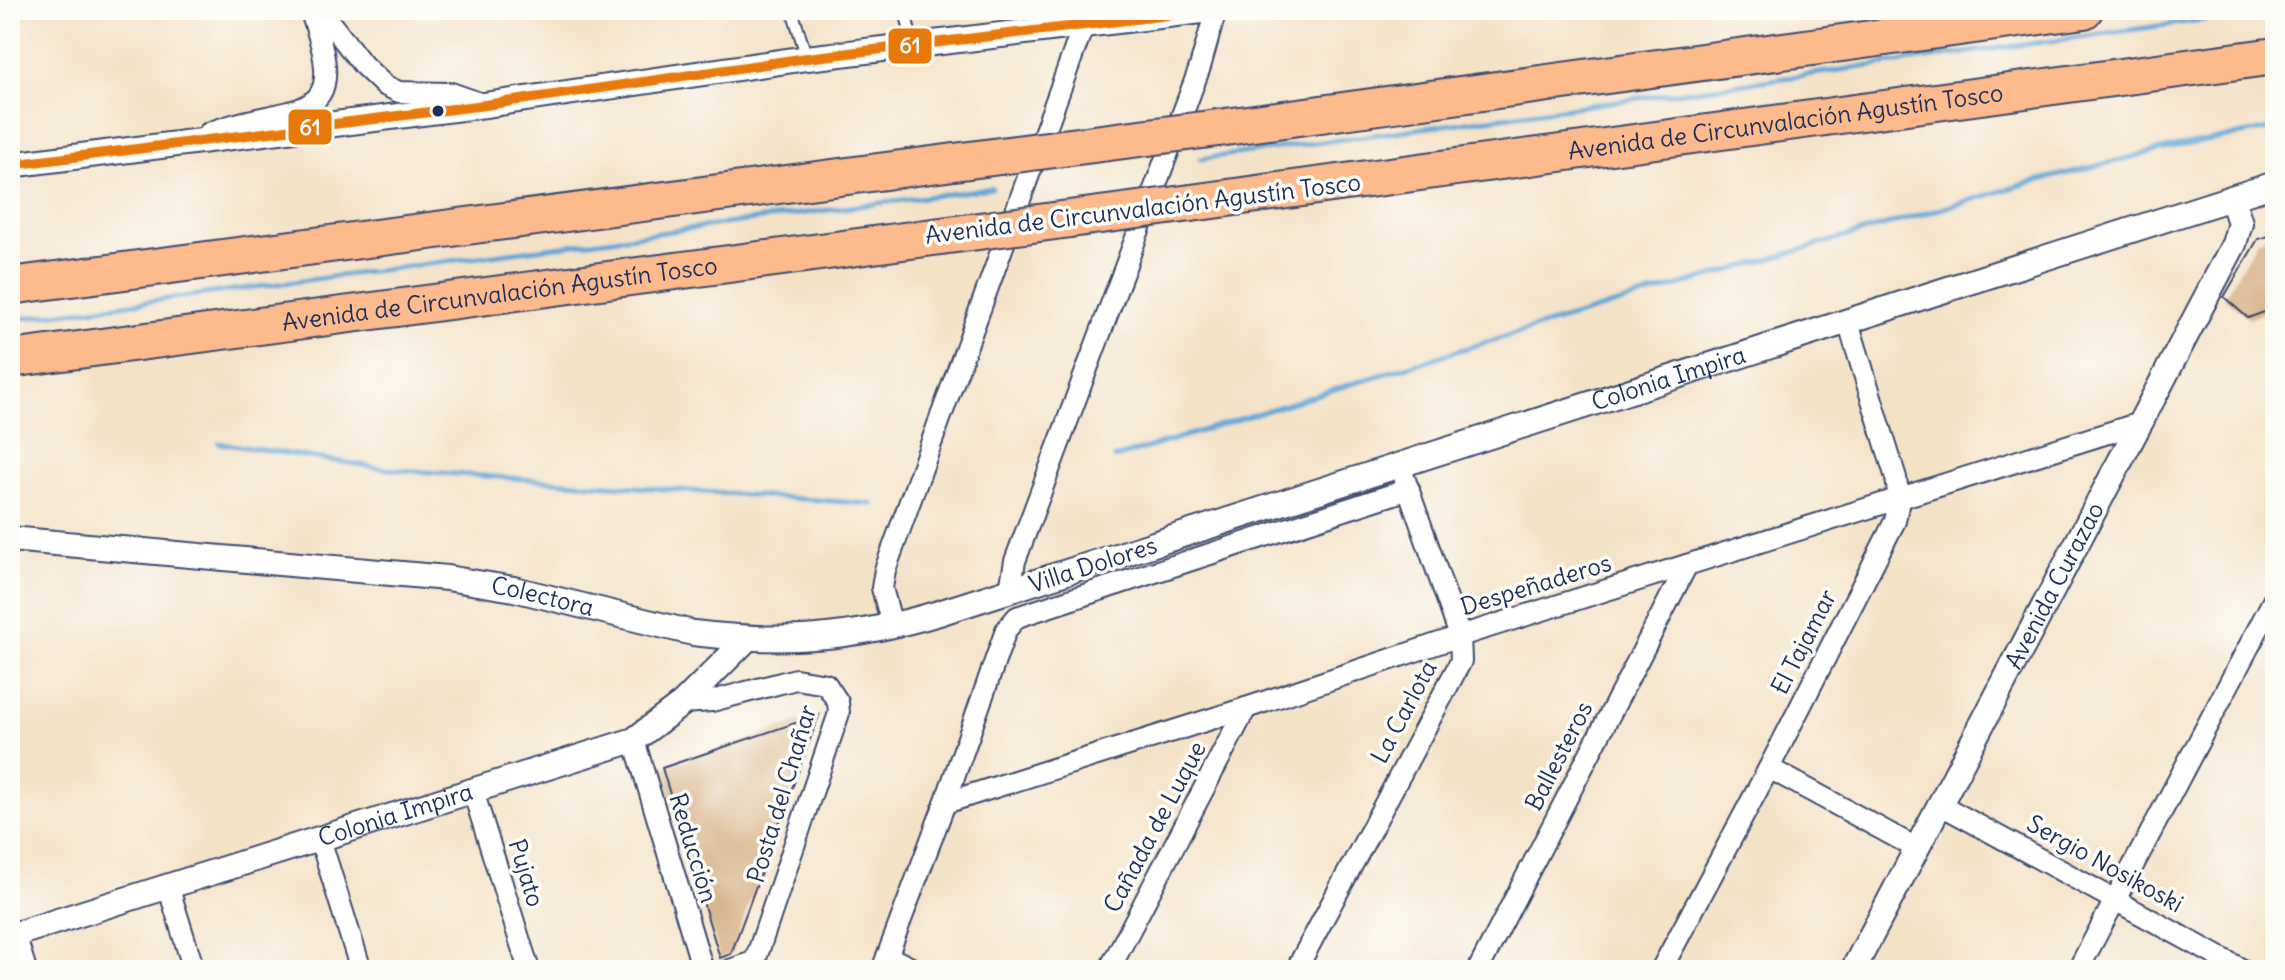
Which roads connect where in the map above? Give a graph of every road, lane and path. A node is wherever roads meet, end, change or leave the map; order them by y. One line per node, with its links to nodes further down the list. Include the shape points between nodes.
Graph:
1 (310, 10): 12 (street, via 324,48 326,77)
2 (320, 10): 11 (street)
3 (792, 10): 10 (lane)
4 (905, 10): 8 (lane)
5 (1213, 10): 7 (street); 28 (street, via 1200,67 1015,561)
6 (2084, 10): 16 (highway, bridge)
7 (1086, 18): 8 (street); 30 (street, via 885,570 882,588)
8 (913, 46): 10 (street)
9 (2275, 56): 17 (highway, Avenida de Circunvalación Agustín Tosco, bridge)
10 (807, 58): 11 (street, via 485,105)
11 (401, 103): 12 (street)
12 (308, 117): 13 (street, via 188,143)
13 (10, 165)
14 (2275, 184): 15 (street, Colonia Impira)
15 (2232, 198): 18 (street, Colonia Impira); 21 (street, Avenida Curazao, via 2240,223 2234,244)
16 (10, 286)
17 (386, 309): 19 (highway, Avenida de Circunvalación Agustín Tosco); 20 (highway, via 188,354)
18 (1848, 322): 22 (street, Colonia Impira); 24 (street)
19 (10, 359)
20 (10, 378)
21 (2143, 422): 24 (street, Despeñaderos); 39 (street, Avenida Curazao)
22 (1400, 465): 23 (street, La Carlota); 27 (street, Colonia Impira)
23 (1409, 489): 31 (street, La Carlota); 38 (street, Villa Dolores, via 1017,617 1006,630)
24 (1899, 500): 26 (street, Despeñaderos); 36 (street, El Tajamar, via 1895,521)
25 (10, 539): 32 (street, Colectora, via 447,578 693,633)
26 (1687, 565): 31 (street, Despeñaderos); 56 (street, Ballesteros)
27 (1063, 571): 28 (street, Colectora)
28 (1010, 589): 30 (street, Colectora)
29 (2275, 597): 43 (street)
30 (892, 625): 32 (street, Colectora, via 823,638)
31 (1460, 636): 34 (street, Despeñaderos); 55 (street, La Carlota, via 1461,661)
32 (747, 639): 33 (street, Colonia Impira)
33 (683, 703): 35 (street, Colonia Impira); 46 (street, Posta del Chañar, via 712,701 796,679 826,684 838,702 839,713)
34 (1246, 708): 38 (street, Despeñaderos); 54 (street, Cañada de Luque)
35 (634, 740): 37 (street, Colonia Impira); 51 (street, Reducción)
36 (1769, 768): 41 (street); 57 (street, El Tajamar)
37 (473, 791): 40 (street, Colonia Impira); 50 (street, Pujato)
38 (945, 803): 45 (street, Villa Dolores)
39 (1941, 805): 41 (street, Avenida Curazao); 43 (street, Sergio Nosikoski)
40 (320, 839): 42 (street, Colonia Impira); 49 (street)
41 (1918, 849): 58 (street, Avenida Curazao)
42 (168, 886): 44 (street, Colonia Impira); 48 (street)
43 (2116, 898): 59 (street); 60 (street, Sergio Nosikoski)
44 (12, 935): 47 (street)
45 (884, 963): 53 (street)
46 (754, 966): 52 (street)
47 (26, 970)
48 (194, 970)
49 (361, 970)
50 (529, 970)
51 (703, 970)
52 (730, 970)
53 (915, 970)
54 (1109, 970)
55 (1296, 970)
56 (1478, 970)
57 (1661, 970)
58 (1853, 970)
59 (2078, 970)
60 (2243, 970)

